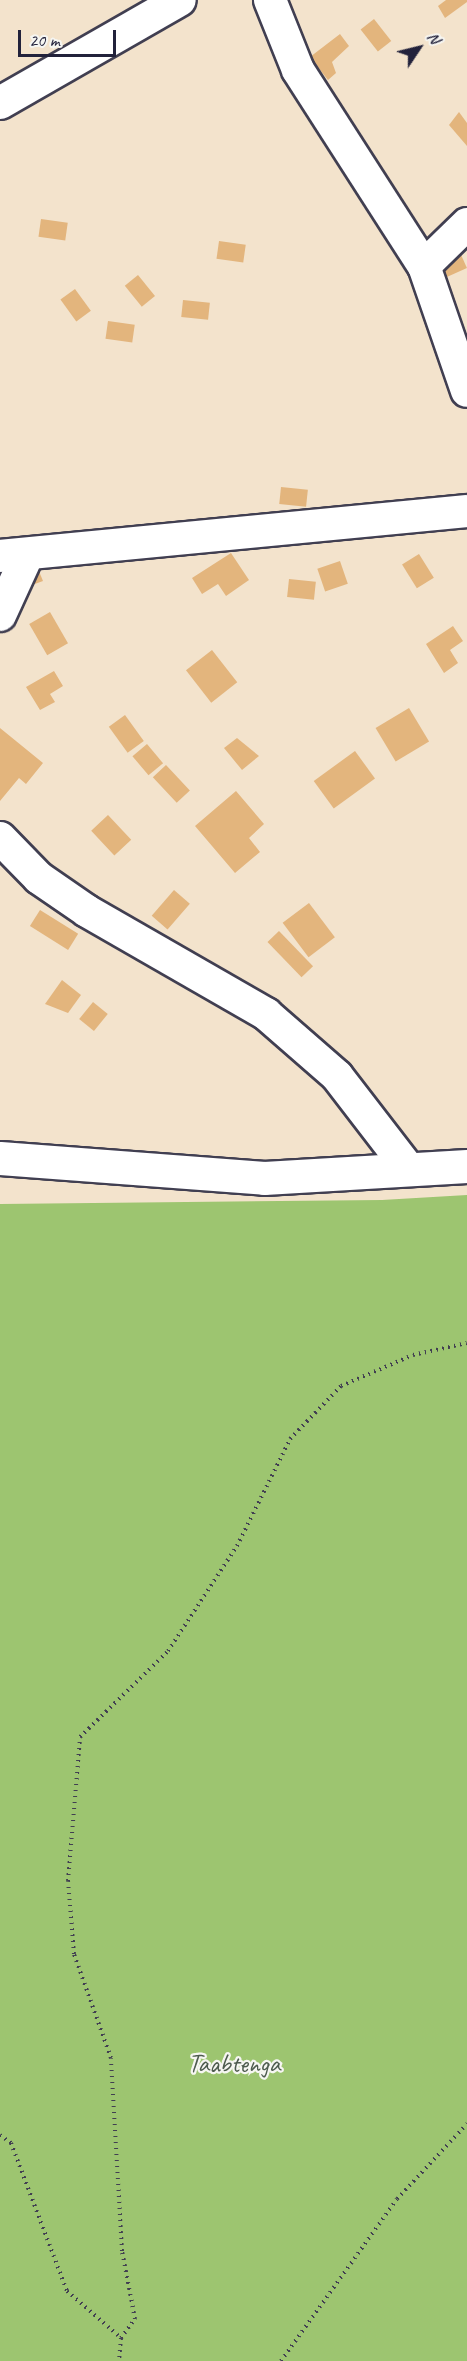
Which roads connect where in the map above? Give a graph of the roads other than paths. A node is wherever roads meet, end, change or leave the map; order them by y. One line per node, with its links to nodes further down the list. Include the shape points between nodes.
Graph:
1 (180, 0): 3 (street)
2 (270, 0): 5 (street, via 298,70)
3 (3, 97)
4 (467, 224): 5 (street)
5 (424, 266): 6 (street)
6 (467, 391)
7 (467, 511): 8 (street)
8 (14, 556): 9 (street)
9 (0, 615)
10 (0, 838): 13 (street, via 39,878 78,904 266,1014 337,1076)
11 (0, 1158): 13 (street, via 264,1178)
12 (467, 1166): 13 (street)
13 (407, 1167)

